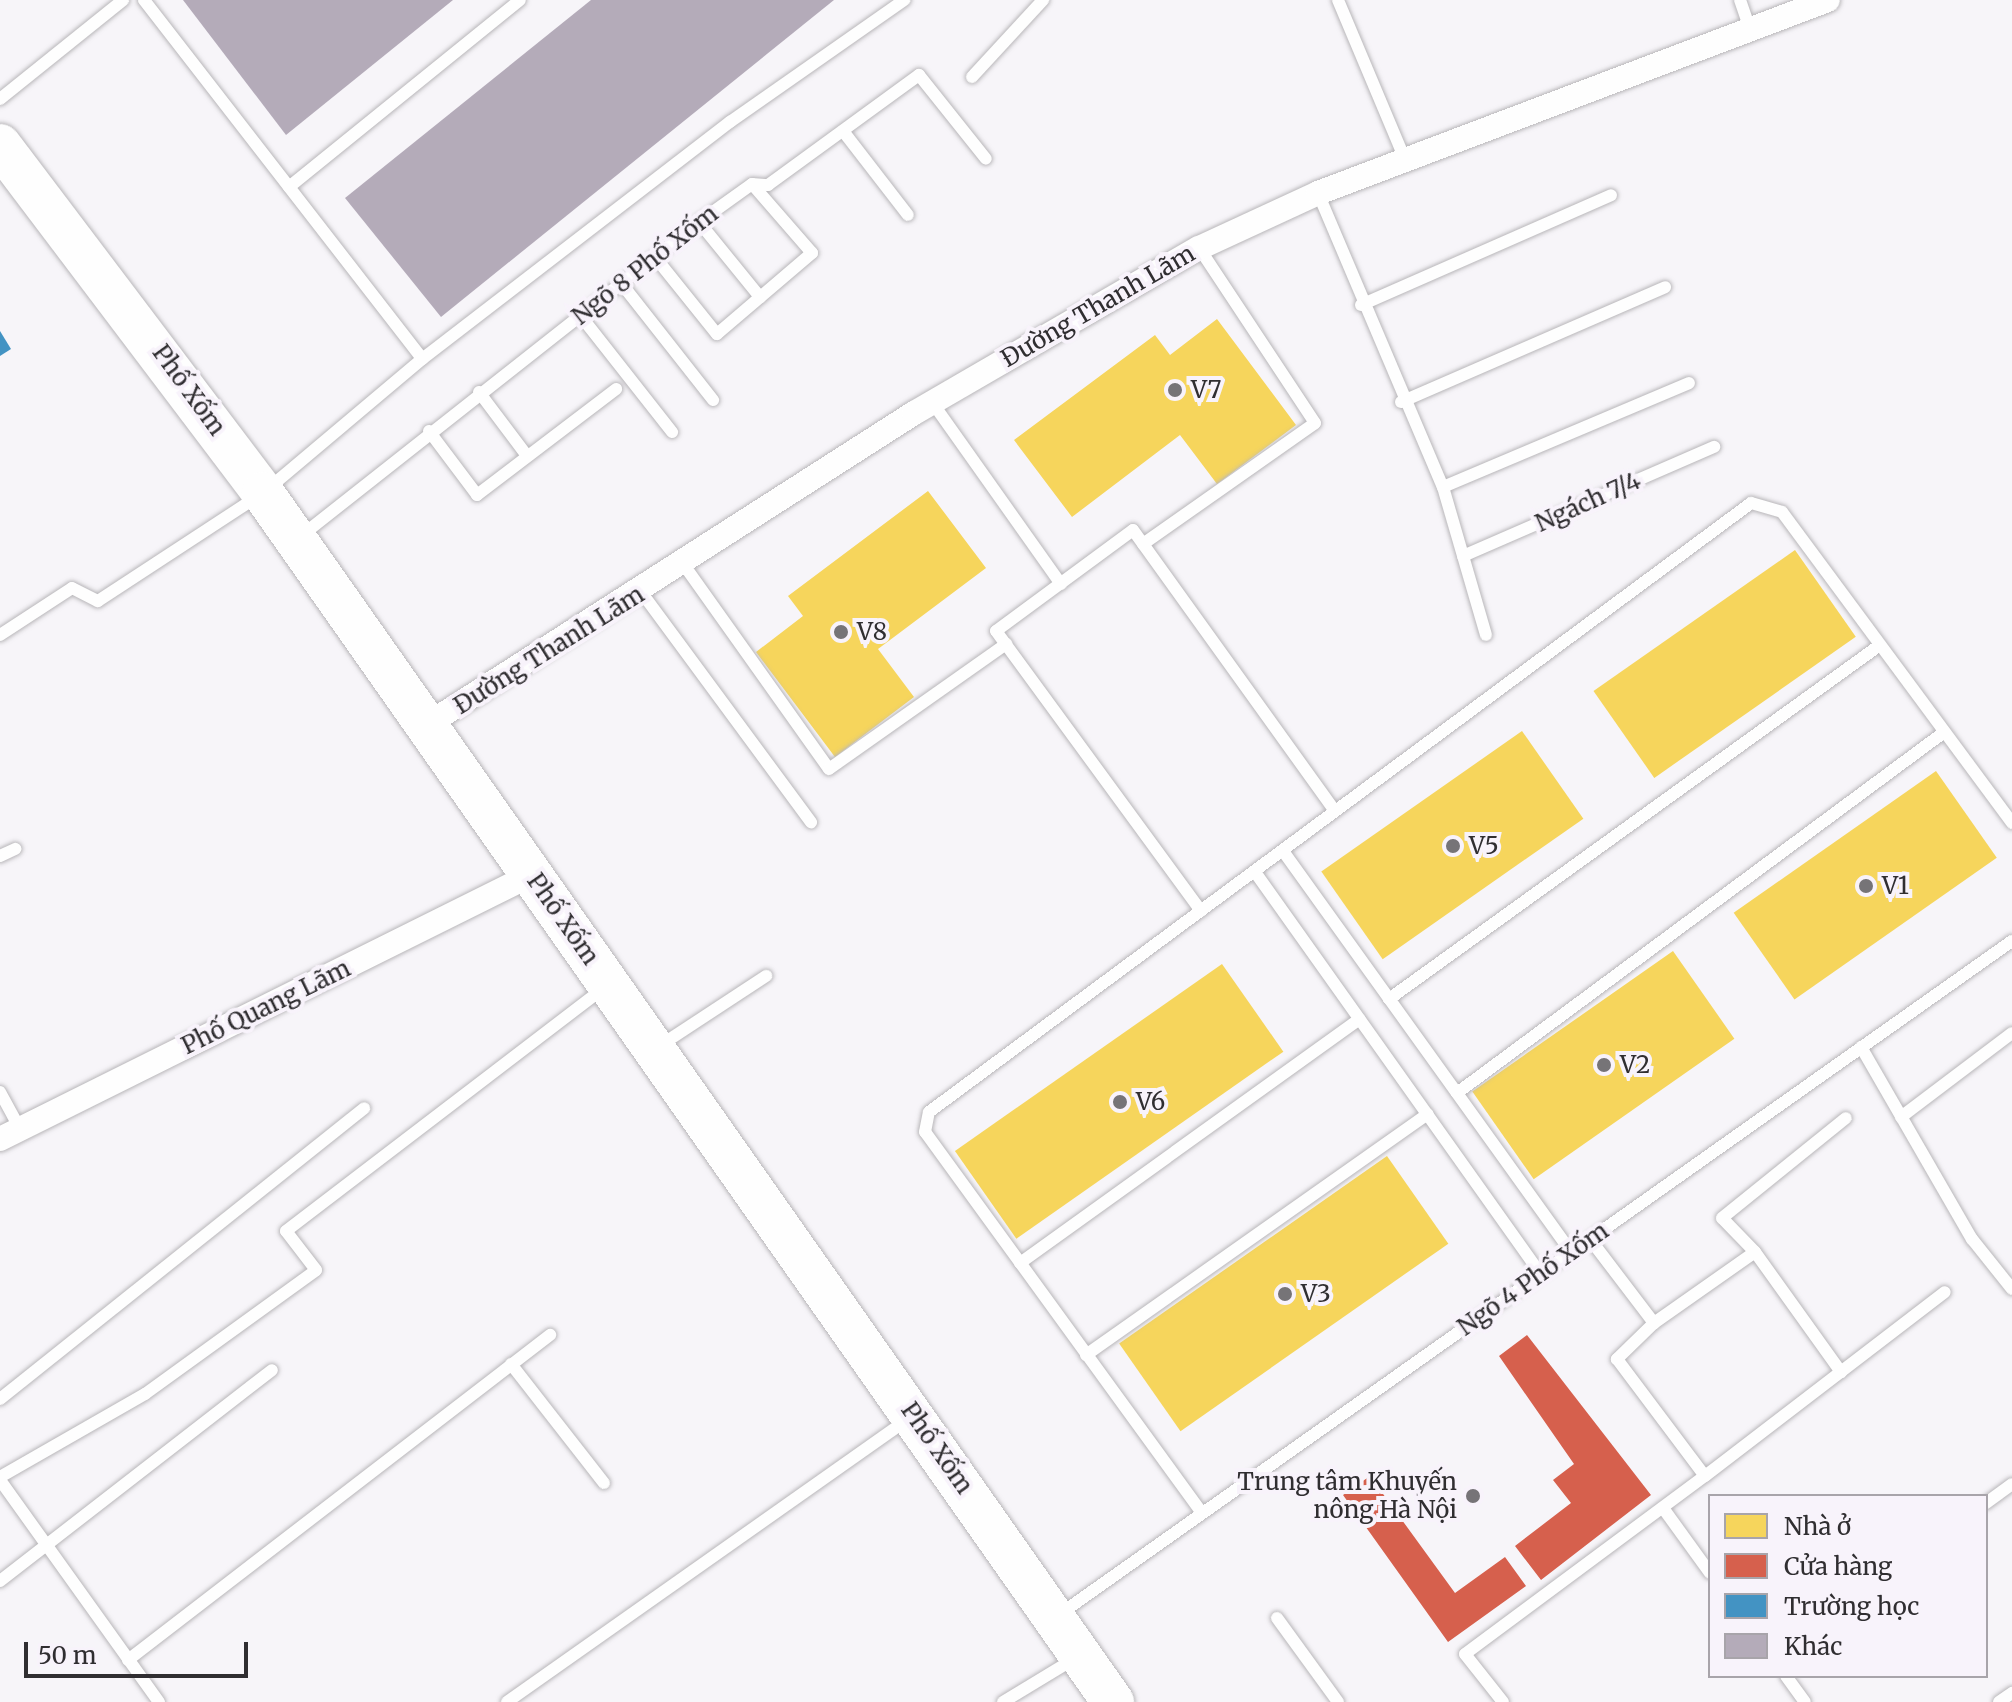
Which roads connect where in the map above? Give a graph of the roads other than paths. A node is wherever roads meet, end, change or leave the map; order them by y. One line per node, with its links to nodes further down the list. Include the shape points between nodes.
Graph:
1 (123, 0): 11 (lane)
2 (144, 0): 17 (lane)
3 (520, 0): 17 (lane)
4 (904, 0): 29 (lane, via 730,122)
5 (1043, 0): 10 (lane)
6 (1338, 0): 15 (lane)
7 (1740, 0): 9 (lane)
8 (1828, 0): 9 (street, Đường Thanh Lãm)
9 (1751, 32): 15 (street, Đường Thanh Lãm)
10 (972, 77)
11 (0, 99)
12 (843, 131): 14 (lane, Ngõ 8 Phố Xốm, via 919,75); 16 (lane, Ngõ 8 Phố Xốm, via 768,185); 20 (lane)
13 (0, 145): 41 (highway, Phố Xốm)
14 (986, 159)
15 (1405, 159): 18 (street, Đường Thanh Lãm)
16 (752, 184): 21 (lane, Ngõ 8 Phố Xốm); 26 (lane, via 812,253)
17 (289, 187): 29 (lane)
18 (1318, 193): 22 (street, Đường Thanh Lãm); 27 (lane)
19 (1611, 195): 27 (lane)
20 (908, 215)
21 (699, 222): 23 (lane, Ngõ 8 Phố Xốm); 26 (lane)
22 (1199, 248): 34 (street, Đường Thanh Lãm); 43 (lane, via 1315,423)
23 (655, 257): 24 (lane, Ngõ 8 Phố Xốm); 26 (lane, via 717,334)
24 (621, 283): 28 (lane, Ngõ 8 Phố Xốm); 33 (lane)
25 (1665, 287): 35 (lane)
26 (760, 297)
27 (1361, 305): 35 (lane)
28 (580, 315): 32 (lane, Ngõ 8 Phố Xốm); 37 (lane)
29 (422, 359): 41 (lane)
30 (1689, 383): 40 (lane)
31 (616, 389): 39 (lane)
32 (479, 392): 36 (lane, Ngõ 8 Phố Xốm); 39 (lane)
33 (713, 400)
34 (932, 402): 45 (street, Đường Thanh Lãm); 46 (lane)
35 (1401, 402): 40 (lane)
36 (429, 431): 39 (lane, via 477,495); 42 (lane, Ngõ 8 Phố Xốm)
37 (672, 432)
38 (1714, 447): 44 (lane, Ngách 7/4)
39 (527, 456)
40 (1443, 487): 44 (lane)
41 (263, 493): 42 (highway, Phố Xốm); 48 (lane, via 98,601 72,588)
42 (296, 541): 52 (highway, Phố Xốm)
43 (1143, 544): 46 (lane, via 1133,530); 54 (lane)
44 (1463, 556): 49 (lane)
45 (684, 565): 47 (street, Đường Thanh Lãm); 50 (lane, via 829,769)
46 (1061, 584): 50 (lane, via 996,631)
47 (642, 593): 52 (street, Đường Thanh Lãm); 55 (lane)
48 (0, 635)
49 (1486, 635)
50 (1006, 644): 62 (lane)
51 (1880, 645): 53 (lane); 54 (lane, via 1782,512 1751,503); 67 (lane)
52 (425, 726): 61 (highway, Phố Xốm)
53 (1943, 733): 56 (lane); 73 (lane)
54 (1335, 811): 58 (lane)
55 (811, 822)
56 (2012, 823)
57 (15, 849): 59 (lane)
58 (1283, 851): 60 (lane); 67 (lane)
59 (0, 856)
60 (1255, 872): 62 (lane); 68 (lane)
61 (531, 875): 66 (highway, Phố Xốm); 78 (street, Phố Quang Lãm)
62 (1201, 911): 82 (lane, via 925,1116 925,1132)
63 (2008, 944): 64 (lane); 70 (lane, Ngõ 4 Phố Xốm)
64 (2012, 960)
65 (766, 976): 71 (lane)
66 (609, 984): 71 (highway, Phố Xốm); 95 (lane, via 286,1231 316,1270 145,1394)
67 (1389, 999): 73 (lane)
68 (1360, 1019): 75 (lane); 82 (lane)
69 (2012, 1033): 76 (lane)
70 (1861, 1047): 76 (lane); 79 (lane, Ngõ 4 Phố Xốm)
71 (655, 1049): 93 (highway, Phố Xốm)
72 (0, 1092): 78 (lane)
73 (1457, 1093): 80 (lane)
74 (364, 1108): 92 (lane)
75 (1428, 1114): 83 (lane); 88 (lane)
76 (1901, 1117): 84 (lane, via 1972,1239)
77 (1846, 1118): 81 (lane, via 1722,1218)
78 (10, 1134)
79 (1590, 1239): 80 (lane, Ngõ 4 Phố Xốm); 86 (lane)
80 (1571, 1252): 83 (lane, Ngõ 4 Phố Xốm)
81 (1755, 1252): 86 (lane); 91 (lane)
82 (1020, 1263): 88 (lane)
83 (1541, 1274): 100 (lane, Ngõ 4 Phố Xốm)
84 (2012, 1289)
85 (1945, 1292): 91 (lane)
86 (1654, 1323): 94 (lane, via 1617,1359)
87 (550, 1335): 89 (lane)
88 (1086, 1355): 100 (lane)
89 (511, 1364): 96 (lane); 107 (lane)
90 (272, 1370): 101 (lane)
91 (1841, 1372): 94 (lane)
92 (0, 1399)
93 (914, 1415): 104 (highway, Phố Xốm); 111 (lane)
94 (1705, 1476): 99 (lane)
95 (0, 1479): 101 (lane)
96 (604, 1483)
97 (2012, 1484): 98 (lane)
98 (1988, 1502)
99 (1663, 1508): 102 (lane); 115 (lane, via 1465,1654)
100 (1202, 1513): 104 (lane, Ngõ 4 Phố Xốm)
101 (50, 1544): 103 (lane); 107 (lane)
102 (1708, 1570)
103 (0, 1581)
104 (1054, 1618): 106 (highway, Phố Xốm)
105 (1277, 1618): 114 (lane)
106 (1080, 1655): 112 (lane); 113 (highway, Phố Xốm)
107 (128, 1660): 110 (lane)
108 (1787, 1678): 116 (lane)
109 (2012, 1693): 117 (lane)
110 (159, 1702)
111 (507, 1702)
112 (1003, 1702)
113 (1113, 1702)
114 (1338, 1702)
115 (1503, 1702)
116 (1805, 1702)
117 (1999, 1702)

